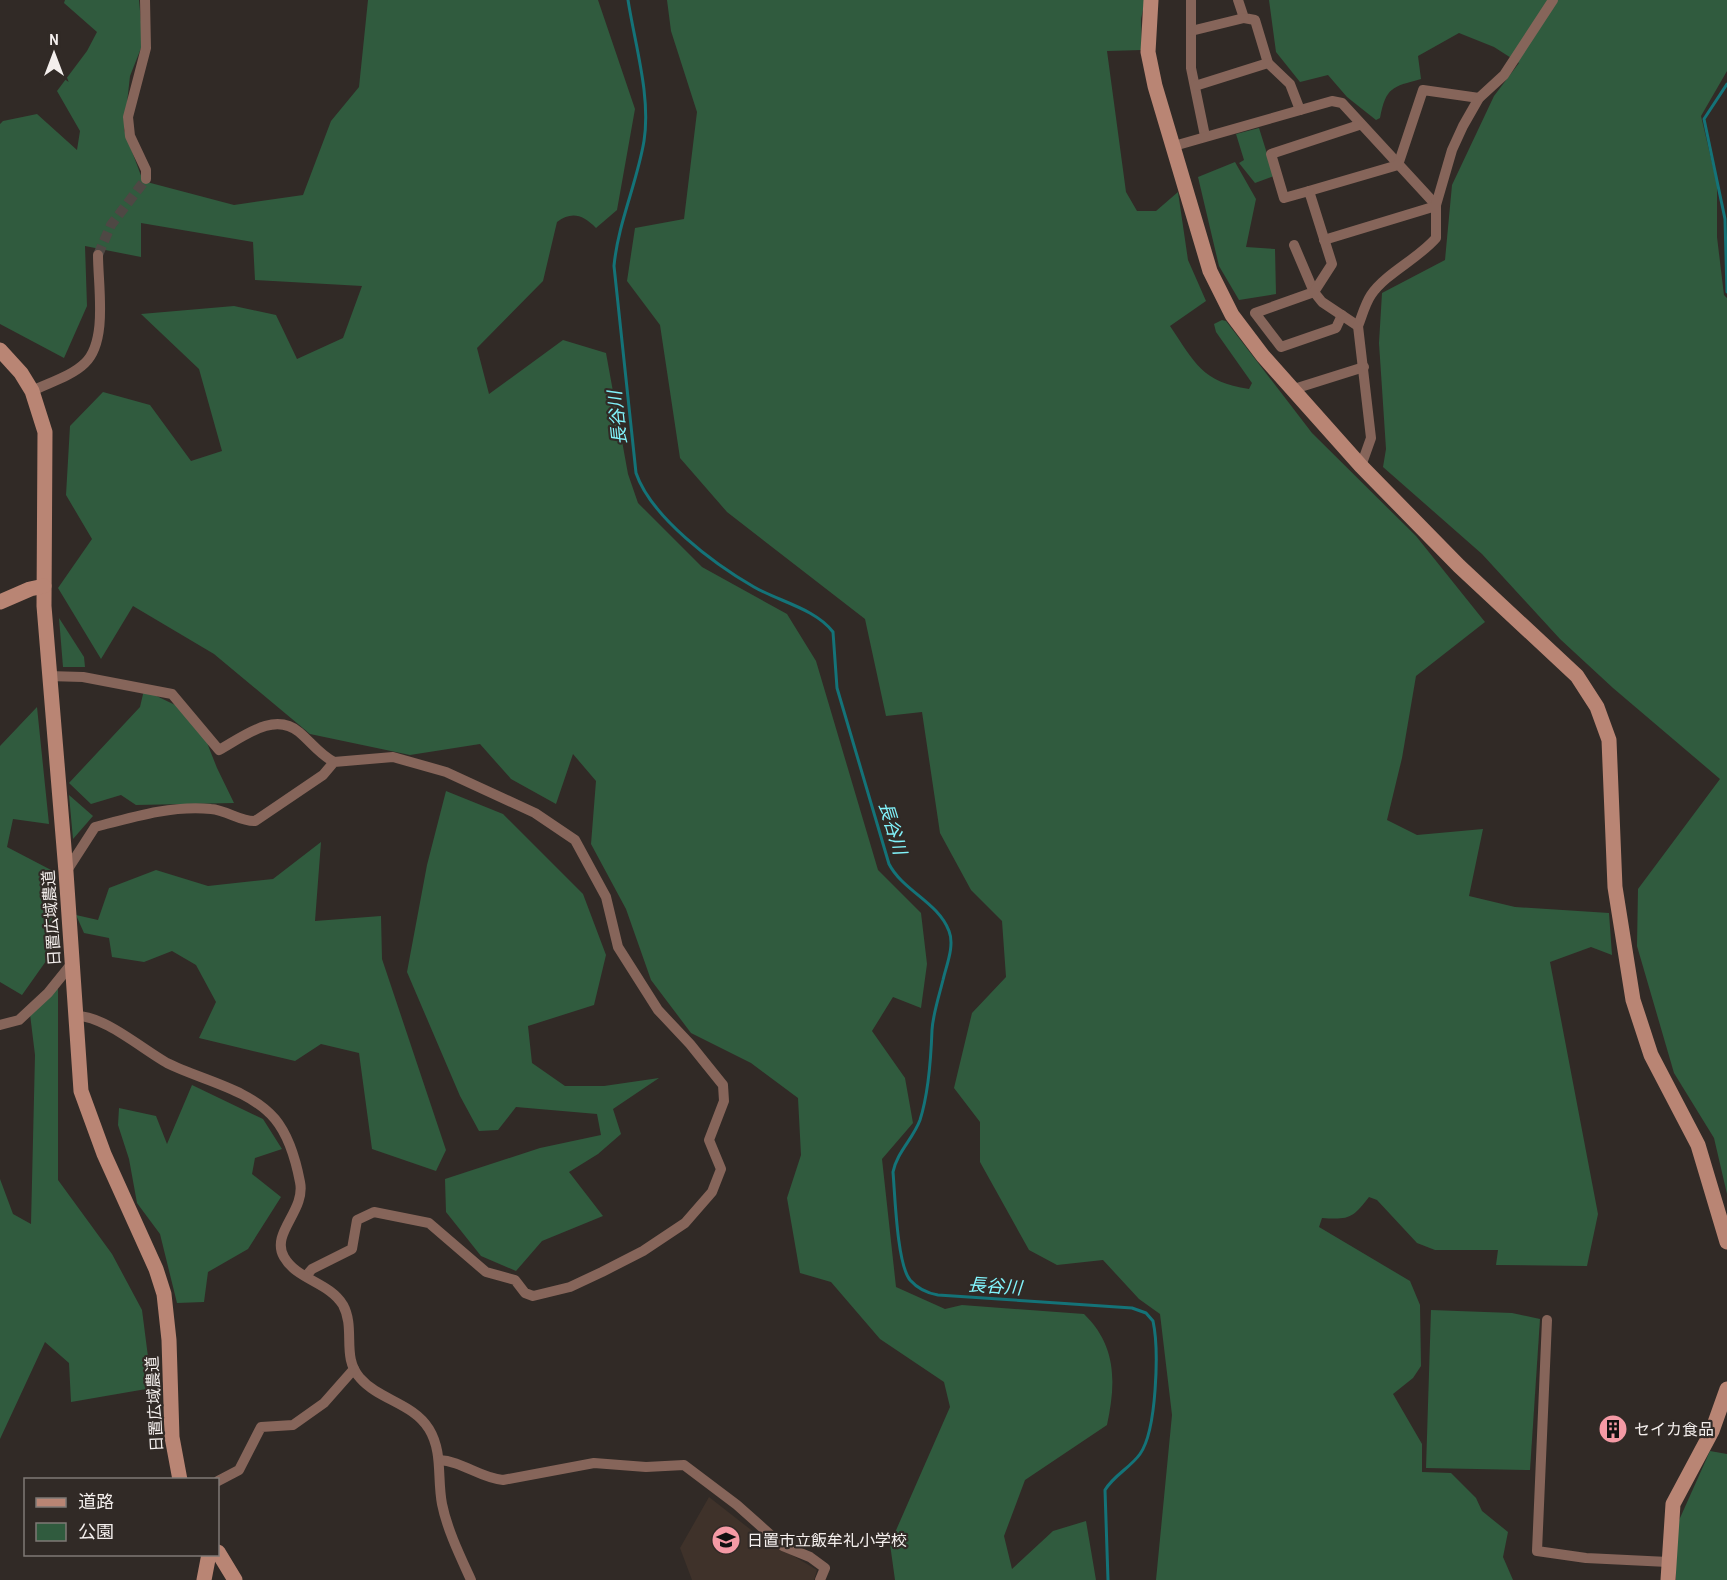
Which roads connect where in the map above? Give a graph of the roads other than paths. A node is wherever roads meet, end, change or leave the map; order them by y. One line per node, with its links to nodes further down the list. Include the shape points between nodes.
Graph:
1 (145, 0): 16 (street, via 146,48 128,117 130,136 146,170)
2 (1151, 0): 14 (street, via 1148,52)
3 (1191, 0): 7 (street)
4 (1238, 0): 6 (street)
5 (1553, 0): 10 (street, via 1504,75)
6 (1244, 18): 7 (street); 8 (street, via 1255,20)
7 (1191, 31): 9 (street)
8 (1268, 63): 9 (street); 11 (street, via 1290,84)
9 (1195, 86): 13 (street)
10 (1479, 99): 15 (street, via 1423,90); 18 (street, via 1452,150)
11 (1300, 110): 12 (street, via 1332,101 1342,103); 13 (street)
12 (1359, 125): 15 (street); 17 (street, via 1271,154 1284,198)
13 (1205, 136): 14 (street)
14 (1174, 146): 27 (street, via 1220,294 1257,348)
15 (1398, 165): 17 (street); 18 (street)
16 (146, 179)
17 (1309, 191): 19 (street)
18 (1436, 206): 19 (street); 24 (street, via 1436,238 1423,254 1371,295)
19 (1324, 240): 22 (street, via 1332,264)
20 (1294, 245): 22 (street)
21 (98, 255): 28 (street, via 100,327 94,351 78,369)
22 (1314, 292): 23 (street); 23 (street, via 1256,312 1281,347 1336,328)
23 (1342, 315): 24 (street)
24 (1358, 326): 26 (street)
25 (0, 350): 28 (street, 日置広域農道)
26 (1364, 366): 27 (street); 29 (street, via 1371,438)
27 (1294, 389): 29 (street)
28 (32, 391): 30 (street, 日置広域農道, via 45,438)
29 (1361, 466): 38 (street, via 1459,566 1577,676 1598,707 1609,740 1615,887 1638,1022 1698,1145)
30 (44, 586): 31 (street); 32 (street, 日置広域農道)
31 (0, 602)
32 (48, 676): 33 (street, via 83,677 172,694 219,750 267,724 279,722 298,731 321,755); 34 (street, 日置広域農道)
33 (334, 762): 34 (street, via 322,775 255,821 248,822 225,810 190,808 143,814 95,827); 39 (street, via 393,757 446,772 536,813 575,840 606,897 618,947 657,1010 723,1085 724,1101 709,1140 721,1169 712,1191 685,1223 643,1251 570,1287 533,1296 525,1293 515,1280 486,1272 429,1224 374,1212 357,1220 352,1249)
34 (66, 872): 35 (street, 日置広域農道)
35 (73, 962): 36 (street, 日置広域農道); 37 (street, via 19,1020)
36 (76, 1016): 39 (street, via 92,1017 168,1063 255,1102 276,1120 292,1152 301,1190 298,1207 281,1237 282,1253 293,1268); 44 (street, 日置広域農道, via 79,1079 88,1114 164,1294 172,1437)
37 (0, 1025)
38 (1727, 1242)
39 (306, 1276): 41 (street, via 336,1296 345,1310)
40 (1547, 1320): 48 (street, via 1537,1551)
41 (354, 1369): 43 (street, via 370,1386 422,1420 433,1437); 45 (street, via 324,1403 293,1425 261,1427 239,1470)
42 (1727, 1389): 48 (street, via 1712,1431 1673,1504)
43 (439, 1460): 51 (street, via 444,1511); 52 (street, via 503,1480 594,1463 684,1466 783,1546 825,1568)
44 (180, 1478)
45 (219, 1480)
46 (219, 1554): 50 (street)
47 (209, 1556): 49 (street)
48 (1668, 1562): 53 (street)
49 (204, 1580)
50 (236, 1580)
51 (471, 1580)
52 (820, 1580)
53 (1668, 1580)

